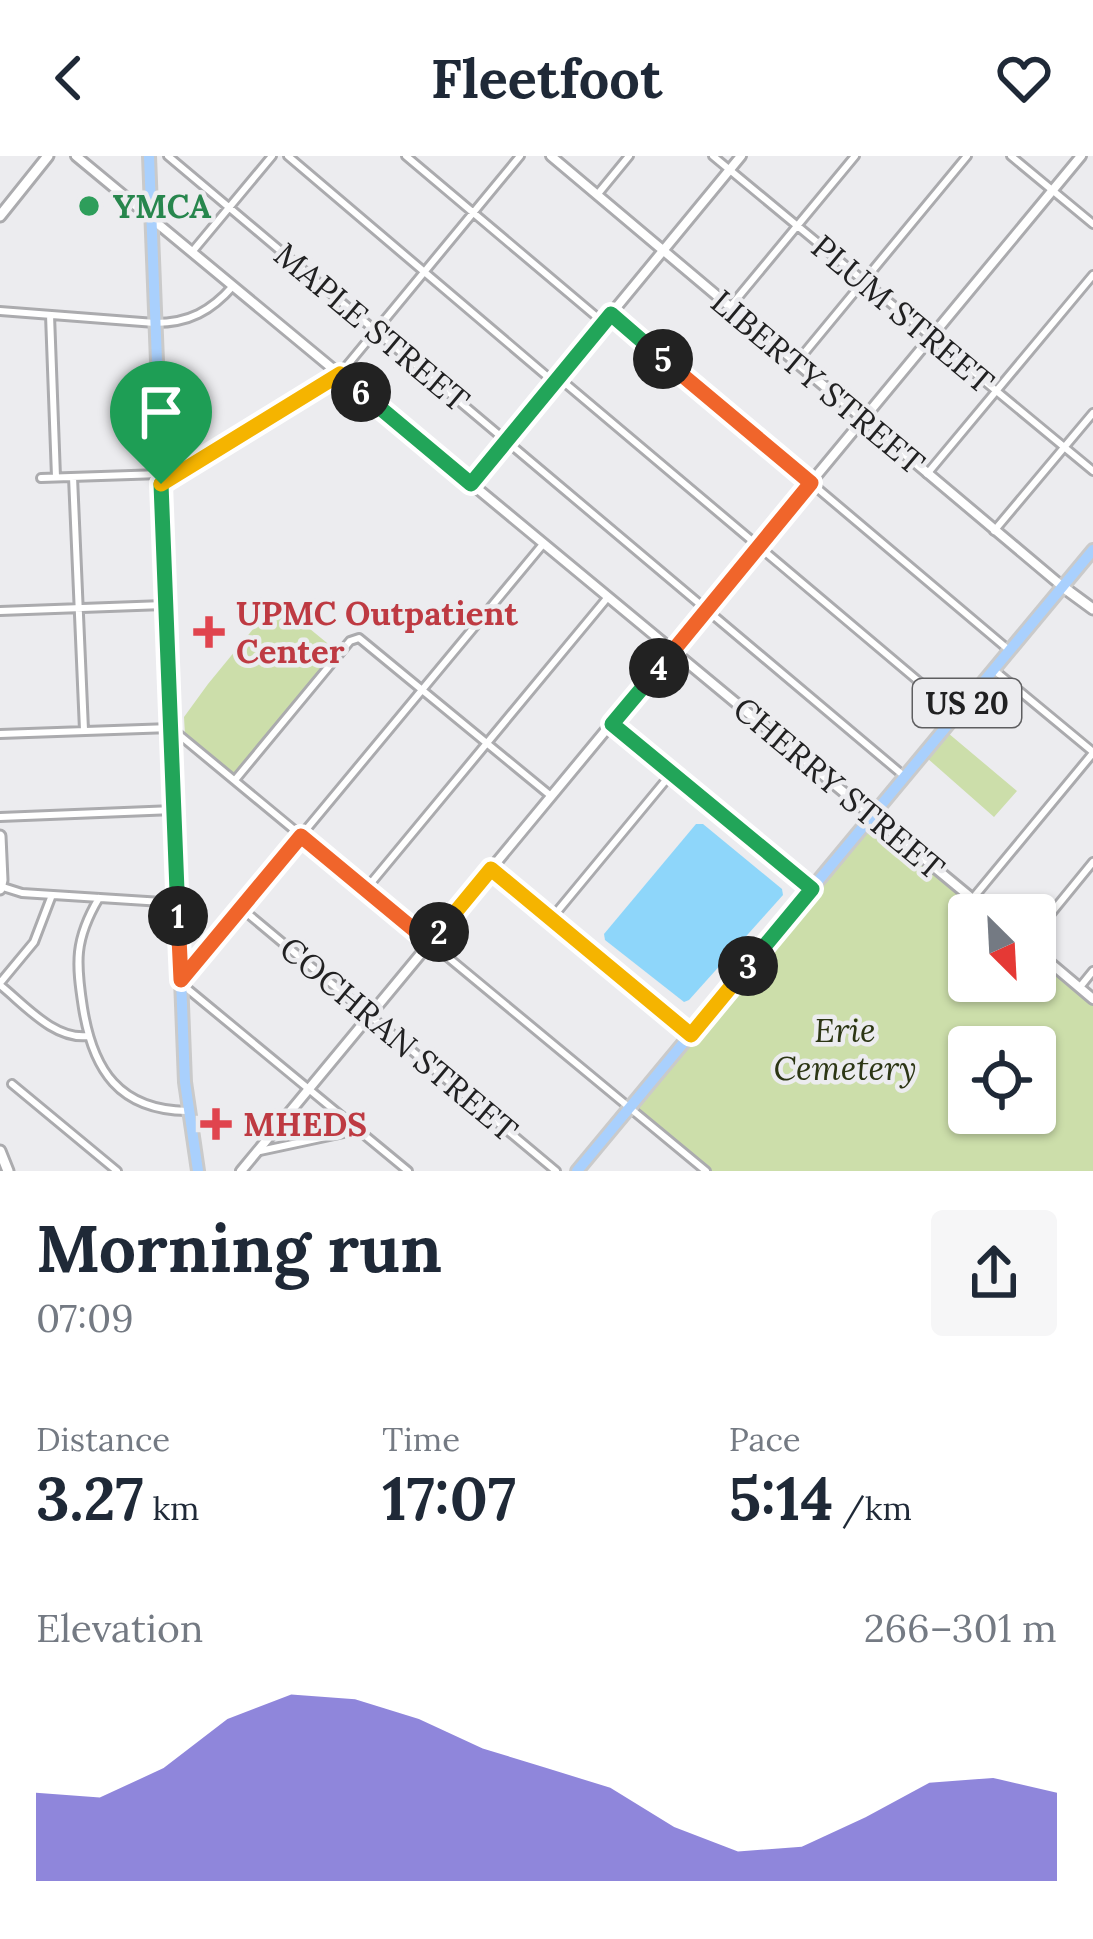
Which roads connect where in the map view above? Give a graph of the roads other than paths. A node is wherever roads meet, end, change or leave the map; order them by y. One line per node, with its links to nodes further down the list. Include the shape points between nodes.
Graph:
1 (48, 156): 21 (main road)
2 (76, 156): 23 (street, CHERRY STREET)
3 (149, 156): 23 (main road)
4 (168, 156): 20 (street, MAPLE STREET)
5 (272, 156): 20 (street)
6 (288, 156): 28 (street)
7 (406, 156): 22 (street)
8 (520, 156): 22 (street)
9 (551, 156): 19 (street, LIBERTY STREET)
10 (629, 156): 19 (street)
11 (713, 156): 17 (street, PLUM STREET)
12 (741, 156): 17 (street)
13 (855, 156): 25 (street)
14 (967, 156): 30 (street)
15 (1011, 156): 18 (street)
16 (1082, 156): 18 (street)
17 (730, 170): 25 (street, PLUM STREET); 26 (street)
18 (1053, 190): 24 (street); 38 (street)
19 (597, 195): 26 (street, LIBERTY STREET)
20 (229, 207): 27 (street); 37 (street, MAPLE STREET)
21 (1, 213)
22 (474, 214): 28 (street); 35 (street)
23 (151, 218): 27 (street, CHERRY STREET); 36 (main road)
24 (1093, 224)
25 (797, 226): 30 (street, PLUM STREET); 32 (street)
26 (663, 251): 32 (street, LIBERTY STREET); 35 (street)
27 (192, 252): 31 (street, CHERRY STREET)
28 (426, 272): 37 (street); 41 (street)
29 (1093, 275): 42 (street)
30 (864, 282): 38 (street, PLUM STREET); 39 (street)
31 (233, 286): 36 (street, via 198,315); 40 (street, CHERRY STREET)
32 (730, 308): 39 (street, LIBERTY STREET)
33 (0, 311): 34 (street)
34 (50, 315): 36 (street); 49 (street)
35 (607, 318): 41 (street); 53 (street)
36 (155, 322): 52 (main road)
37 (376, 332): 40 (street); 45 (street, MAPLE STREET)
38 (932, 338): 42 (street, PLUM STREET); 44 (street)
39 (796, 363): 44 (street, LIBERTY STREET)
40 (340, 374): 52 (street); 54 (street, CHERRY STREET)
41 (557, 380): 45 (street); 57 (street)
42 (997, 391): 46 (street, PLUM STREET); 48 (street)
43 (1093, 413): 46 (street)
44 (863, 420): 48 (street, LIBERTY STREET); 53 (street)
45 (507, 441): 54 (street); 63 (street, MAPLE STREET)
46 (1064, 447): 47 (street, PLUM STREET); 55 (street)
47 (1093, 471)
48 (928, 474): 55 (street, LIBERTY STREET)
49 (56, 477): 50 (street); 51 (street)
50 (74, 477): 52 (street); 62 (street)
51 (41, 478)
52 (161, 479): 61 (main road)
53 (811, 483): 57 (street); 67 (street)
54 (471, 484): 56 (street, CHERRY STREET)
55 (994, 531): 59 (street, LIBERTY STREET)
56 (544, 543): 60 (street, CHERRY STREET); 69 (street)
57 (759, 546): 63 (street); 70 (street)
58 (1093, 550): 59 (main road, US 20)
59 (1063, 587): 64 (main road, LIBERTY STREET); 67 (main road, US 20)
60 (608, 597): 66 (street, CHERRY STREET); 75 (street)
61 (166, 605): 62 (street); 72 (main road)
62 (79, 608): 65 (street); 73 (street)
63 (706, 610): 66 (street); 78 (street, MAPLE STREET)
64 (1091, 610)
65 (0, 611)
66 (673, 650): 71 (street); 82 (street, CHERRY STREET)
67 (1010, 651): 68 (main road, US 20)
68 (994, 670): 70 (main road, US 20); 76 (street)
69 (422, 689): 75 (street); 79 (street, via 355,638); 85 (street)
70 (958, 714): 78 (main road, US 20)
71 (612, 724): 77 (street); 80 (street)
72 (171, 728): 73 (street); 79 (street); 81 (main road)
73 (84, 730): 74 (street)
74 (0, 734)
75 (487, 742): 80 (street); 89 (street)
76 (1093, 753): 92 (street)
77 (672, 773): 90 (street); 98 (street)
78 (905, 777): 82 (main road, US 20)
79 (235, 781): 85 (street)
80 (551, 796): 87 (street)
81 (174, 810): 83 (street); 95 (main road)
82 (873, 816): 90 (main road, US 20); 91 (street, CHERRY STREET)
83 (0, 817)
84 (0, 836): 88 (main road)
85 (301, 836): 89 (street); 97 (street)
86 (1093, 862): 96 (street)
87 (491, 869): 98 (street); 99 (street)
88 (0, 887): 93 (street)
89 (366, 889): 99 (street)
90 (812, 889): 107 (main road, US 20)
91 (967, 894)
92 (977, 894)
93 (52, 895): 94 (street); 103 (street, via 34,942)
94 (99, 898): 95 (street); 108 (street, via 78,951)
95 (178, 903): 102 (main road)
96 (1056, 907)
97 (241, 908): 102 (street); 106 (street, COCHRAN STREET)
98 (551, 919): 107 (street)
99 (430, 943): 106 (street); 111 (street)
100 (1056, 967): 104 (street)
101 (1093, 971): 104 (street)
102 (181, 982): 110 (street); 112 (main road)
103 (0, 984): 108 (street, via 60,1032)
104 (1080, 987): 105 (street)
105 (1093, 998)
106 (370, 1015): 110 (street); 121 (street, COCHRAN STREET)
107 (691, 1035): 111 (main road, US 20)
108 (88, 1036): 112 (street, via 122,1091 152,1108)
109 (13, 1084): 117 (street)
110 (309, 1089): 113 (street); 115 (street)
111 (630, 1108): 122 (main road, US 20); 123 (street)
112 (189, 1111): 118 (main road)
113 (358, 1130): 115 (street); 120 (street)
114 (0, 1151): 116 (main road)
115 (256, 1152): 119 (street)
116 (8, 1171)
117 (117, 1171)
118 (198, 1171)
119 (241, 1171)
120 (408, 1171)
121 (556, 1171)
122 (577, 1171)
123 (706, 1171)

